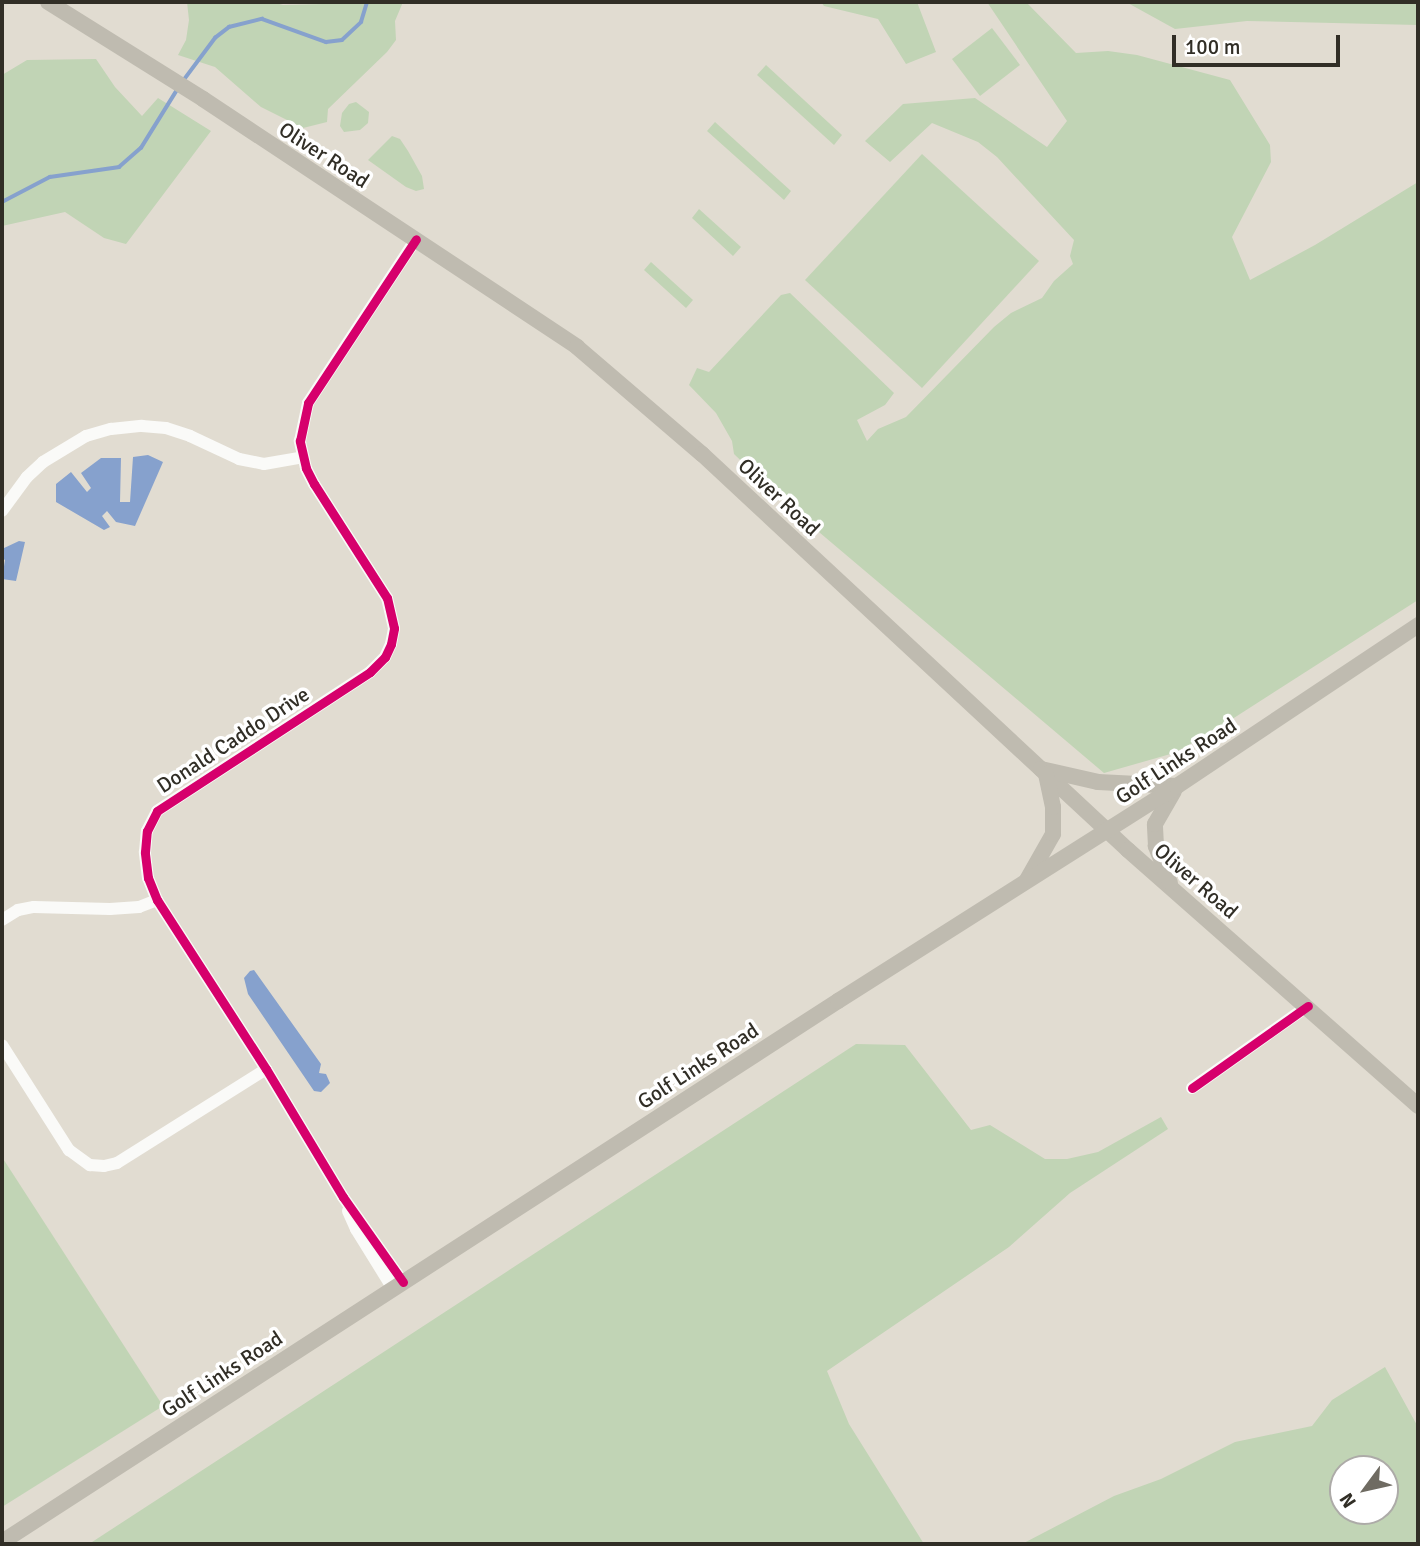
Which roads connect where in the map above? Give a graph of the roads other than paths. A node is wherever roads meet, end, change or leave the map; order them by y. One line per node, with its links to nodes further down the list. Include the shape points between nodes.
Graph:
1 (48, 2): 2 (main road, Oliver Road)
2 (416, 239): 3 (street, Donald Caddo Drive, via 308,403 300,442); 6 (main road, Oliver Road, via 536,318 622,384)
3 (303, 457): 4 (street, via 264,464 166,428 111,429 86,436 43,462); 11 (street, Donald Caddo Drive, via 314,484 387,598 394,628 391,644 370,672 157,811 147,831 145,852)
4 (2, 511)
5 (1418, 625): 7 (main road, Golf Links Road)
6 (1043, 771): 7 (main road, via 1098,782); 8 (main road, Oliver Road); 9 (main road, via 1053,807 1053,834)
7 (1177, 786): 8 (main road, Golf Links Road); 10 (main road, via 1155,824 1156,846)
8 (1108, 831): 9 (main road, Golf Links Road); 10 (main road, Oliver Road)
9 (1024, 885): 18 (main road, Golf Links Road)
10 (1171, 887): 13 (main road, Oliver Road)
11 (157, 900): 12 (street, via 139,907 18,909); 15 (street, Donald Caddo Drive)
12 (2, 920)
13 (1308, 1006): 16 (street); 17 (main road, Oliver Road)
14 (2, 1045): 15 (street, via 69,1150 90,1165 117,1163)
15 (266, 1069): 18 (street, Donald Caddo Drive, via 343,1197 356,1229)
16 (1192, 1088)
17 (1418, 1106)
18 (398, 1286): 19 (main road, Golf Links Road)
19 (2, 1542)

